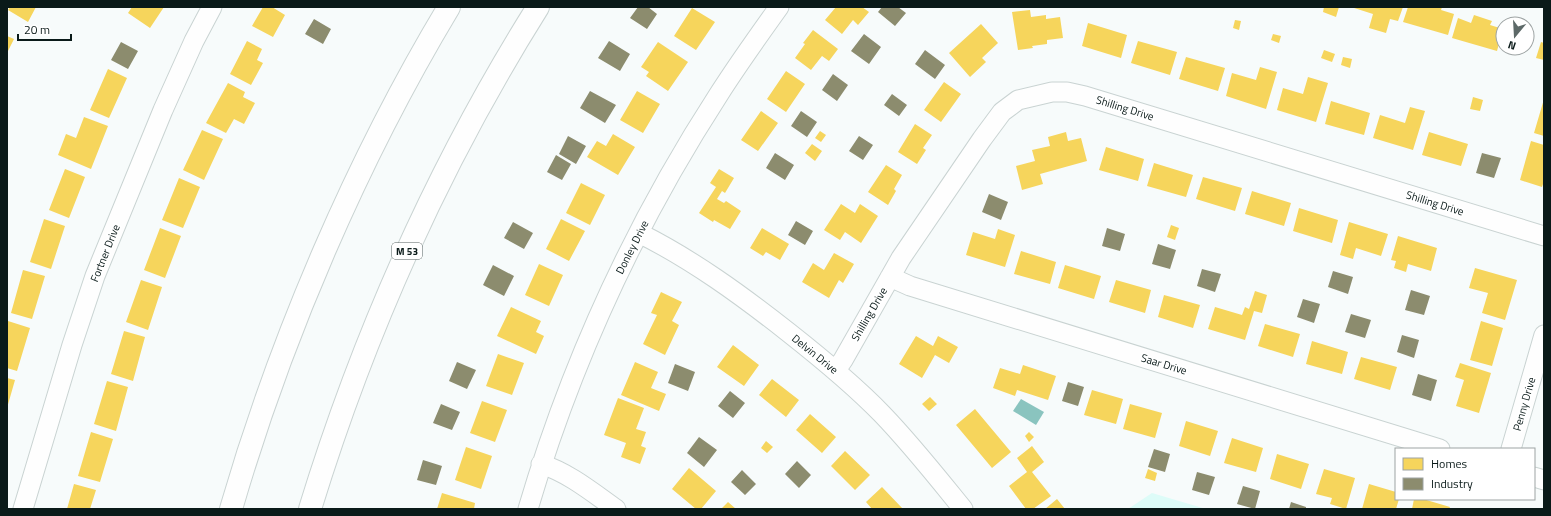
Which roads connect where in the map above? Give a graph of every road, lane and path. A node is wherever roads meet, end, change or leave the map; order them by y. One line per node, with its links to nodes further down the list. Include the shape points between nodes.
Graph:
1 (212, 7): 13 (street, Fortner Drive, via 194,40 163,110 95,276)
2 (449, 7): 14 (highway, via 387,120 329,243 275,377)
3 (538, 7): 15 (highway, M 53, via 460,142 401,265 343,408)
4 (780, 7): 5 (street, Donley Drive, via 719,94 678,161)
5 (639, 233): 9 (street, Delvin Drive, via 690,261 747,300); 12 (street, Donley Drive, via 590,336)
6 (1544, 236): 7 (street, Shilling Drive, via 1086,96 1052,92 1018,100 1002,112)
7 (890, 276): 9 (street, Shilling Drive); 10 (street, Saar Drive, via 910,286)
8 (1544, 335): 11 (street, Penny Drive)
9 (836, 370): 18 (street, Delvin Drive, via 882,414)
10 (1437, 448)
11 (1511, 448)
12 (541, 464): 16 (street, Donley Drive); 17 (street, via 578,482)
13 (23, 509)
14 (231, 509)
15 (310, 509)
16 (528, 509)
17 (616, 509)
18 (963, 509)

